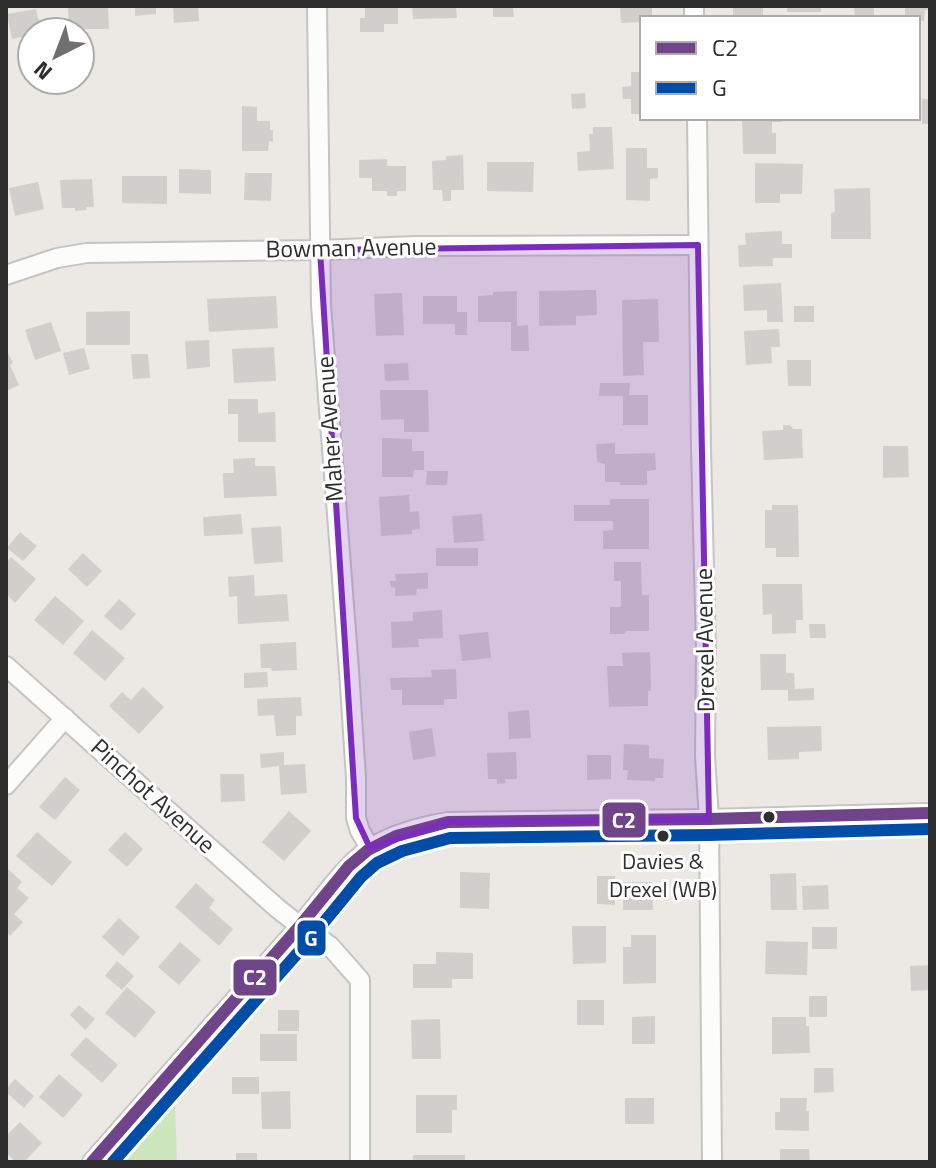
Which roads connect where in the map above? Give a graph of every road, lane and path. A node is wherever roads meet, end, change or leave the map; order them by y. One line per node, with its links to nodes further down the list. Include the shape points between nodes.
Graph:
1 (317, 6): 4 (street, Maher Avenue)
2 (697, 120): 3 (street, Drexel Avenue)
3 (698, 245): 4 (street, Bowman Avenue); 10 (street, Drexel Avenue)
4 (320, 250): 5 (street, Bowman Avenue, via 87,253); 11 (street, Maher Avenue, via 356,818)
5 (6, 275)
6 (6, 666): 7 (street, Pinchot Avenue)
7 (65, 718): 8 (street); 12 (street, Pinchot Avenue)
8 (6, 785)
9 (930, 813): 10 (street)
10 (709, 819): 11 (street, via 448,822); 15 (street, Drexel Avenue)
11 (370, 848): 12 (street)
12 (300, 926): 13 (street); 14 (street, via 330,946 360,980)
13 (92, 1162)
14 (360, 1162)
15 (712, 1162)

